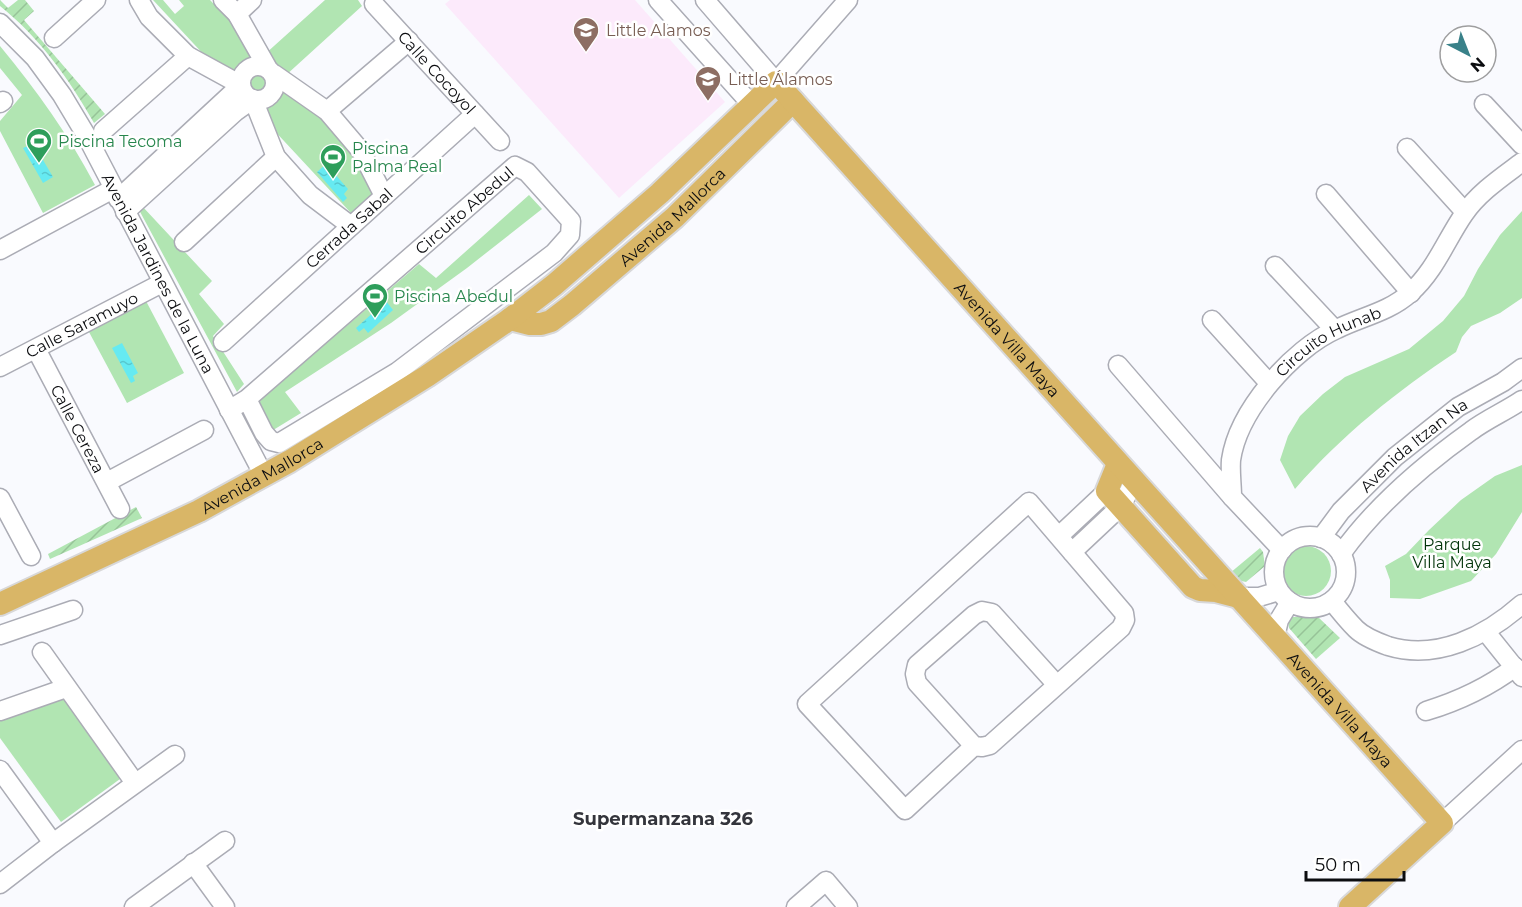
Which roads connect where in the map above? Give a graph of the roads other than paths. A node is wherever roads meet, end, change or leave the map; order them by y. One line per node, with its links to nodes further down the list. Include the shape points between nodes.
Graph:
1 (96, 0): 11 (street)
2 (140, 0): 13 (street, via 149,17)
3 (224, 0): 9 (street)
4 (252, 0): 9 (street)
5 (658, 0): 20 (street)
6 (705, 0): 15 (street)
7 (848, 0): 15 (street)
8 (374, 3): 12 (street, Calle Cocoyol)
9 (237, 14): 14 (street)
10 (0, 23): 31 (street, Avenida Jardines de la Luna, via 35,58 62,95)
11 (54, 38)
12 (408, 41): 21 (street); 22 (street, Calle Cocoyol)
13 (188, 56): 16 (street); 23 (street)
14 (271, 71): 16 (street, via 262,65 251,66 243,74); 17 (street, via 276,86 270,96); 21 (street)
15 (776, 82): 18 (main road, Avenida Villa Maya); 20 (main road, Avenida Mallorca)
16 (241, 84): 17 (street, via 245,94); 31 (street)
17 (253, 99): 27 (street); 31 (street)
18 (793, 101): 39 (main road, Avenida Mallorca, via 675,217 572,305 541,324); 53 (main road, Avenida Villa Maya)
19 (1484, 104): 25 (street)
20 (752, 105): 39 (main road, Avenida Mallorca, via 660,193)
21 (327, 111): 30 (street, via 361,151)
22 (475, 114): 24 (street, Calle Cocoyol); 30 (street, Cerrada Sabal)
23 (104, 131)
24 (500, 141)
25 (1522, 145)
26 (1407, 148): 32 (street)
27 (276, 156): 33 (street, via 310,195); 34 (street)
28 (1522, 162): 32 (street, Circuito Hunab)
29 (1326, 194): 38 (street)
30 (384, 196): 33 (street, Cerrada Sabal)
31 (119, 200): 35 (street); 37 (street, Avenida Jardines de la Luna)
32 (1465, 212): 38 (street, Circuito Hunab, via 1438,260)
33 (351, 226): 42 (street, Cerrada Sabal)
34 (183, 242)
35 (0, 250)
36 (1275, 266): 41 (street)
37 (162, 283): 43 (street, Calle Saramuyo); 51 (street, Avenida Jardines de la Luna)
38 (1410, 293): 41 (street, Circuito Hunab, via 1388,308)
39 (510, 318): 54 (main road, Avenida Mallorca, via 427,376)
40 (1212, 320): 48 (street)
41 (1334, 329): 48 (street, Circuito Hunab, via 1299,353)
42 (223, 342)
43 (36, 349): 45 (street, Calle Saramuyo); 55 (street, Calle Cereza)
44 (1118, 366): 57 (street)
45 (0, 367)
46 (1522, 368): 47 (street, Avenida Itzan Na)
47 (1503, 382): 50 (street); 62 (street, Avenida Itzan Na, via 1458,407 1395,457 1341,510)
48 (1269, 383): 57 (street, Circuito Hunab, via 1238,434 1231,461)
49 (247, 399): 49 (street, Circuito Abedul, via 515,166 527,172 571,221 570,235 554,253 462,323 397,372 279,442 271,441 264,433); 51 (street, Circuito Abedul)
50 (1520, 401): 65 (street, Avenida Itzan Na, via 1473,429 1412,476 1359,529)
51 (229, 410): 54 (street, Avenida Jardines de la Luna)
52 (204, 430): 55 (street)
53 (1118, 464): 56 (main road, Avenida Villa Maya); 59 (main road)
54 (264, 476): 70 (main road, Avenida Mallorca)
55 (107, 482): 60 (street, Calle Cereza)
56 (1134, 482): 59 (street); 67 (main road, Avenida Villa Maya)
57 (1232, 497): 63 (street)
58 (0, 498): 66 (street)
59 (1114, 498): 61 (street); 64 (street); 67 (main road, via 1193,587)
60 (120, 509)
61 (1059, 536): 64 (street); 82 (street, via 1029,502 807,704 905,810)
62 (1320, 538): 63 (street, via 1299,538); 65 (street, via 1329,541)
63 (1282, 550): 68 (street, via 1274,570)
64 (1072, 552): 78 (street, via 1124,613 1125,620 1121,628)
65 (1341, 554): 69 (street, via 1346,574)
66 (31, 556)
67 (1239, 597): 68 (street); 75 (main road, Avenida Villa Maya)
68 (1284, 597): 69 (street, via 1300,607 1311,608); 75 (street)
69 (1332, 601): 73 (street, via 1356,629 1375,642 1398,649 1418,651 1452,646)
70 (0, 604)
71 (1522, 604): 73 (street)
72 (73, 610): 74 (street)
73 (1486, 632): 77 (street)
74 (0, 634)
75 (1275, 637): 87 (main road, Avenida Villa Maya)
76 (42, 652): 79 (street)
77 (1518, 672): 81 (street, via 1457,702)
78 (1057, 685): 82 (street, via 990,745); 82 (street, via 992,613 982,611 974,615 918,665 915,674 917,683)
79 (66, 688): 80 (street); 86 (street)
80 (0, 711)
81 (1426, 711)
82 (975, 746)
83 (1522, 750): 87 (street)
84 (175, 755): 86 (street)
85 (0, 770): 89 (street)
86 (135, 783): 89 (street)
87 (1442, 823): 96 (main road)
88 (225, 841): 90 (street)
89 (52, 843): 91 (street)
90 (193, 863): 92 (street); 93 (street)
91 (0, 884)
92 (134, 907)
93 (225, 907)
94 (796, 907): 95 (street, via 826,881)
95 (848, 907)
96 (1350, 907)

